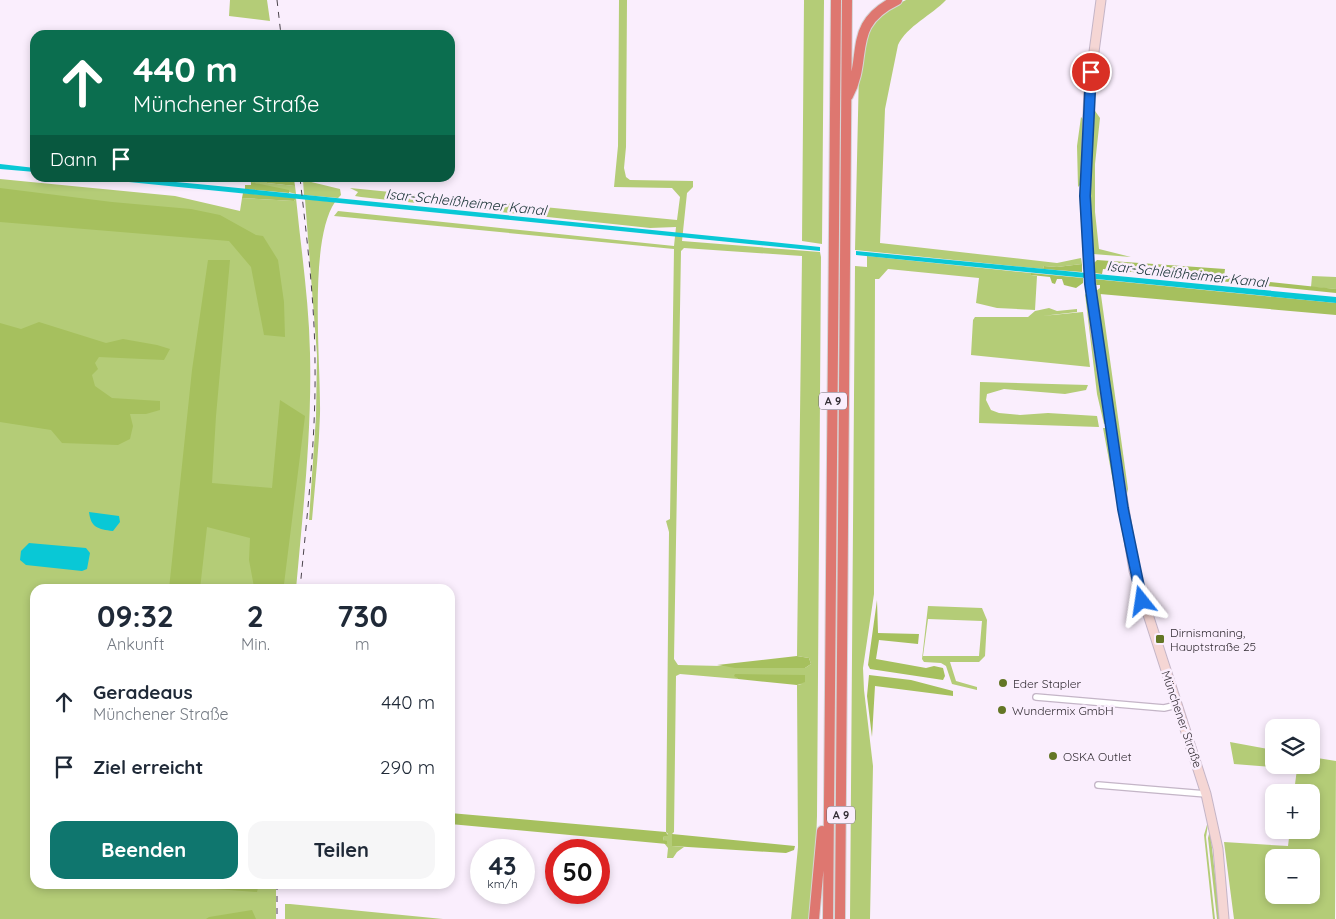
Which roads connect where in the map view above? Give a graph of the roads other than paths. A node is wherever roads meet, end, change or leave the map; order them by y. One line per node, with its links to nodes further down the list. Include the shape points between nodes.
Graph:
1 (836, 0): 10 (highway, A 9)
2 (847, 0): 5 (highway, A 9)
3 (897, 0): 5 (highway, via 877,11 863,33 856,82)
4 (1101, 0): 7 (main road, Münchener Straße, via 1087,114 1085,196 1088,268 1130,551 1142,601)
5 (847, 99): 13 (highway, A 9)
6 (1036, 697): 7 (street, via 1164,708)
7 (1177, 705): 9 (main road, Münchener Straße)
8 (1098, 785): 9 (street)
9 (1204, 794): 14 (main road, Münchener Straße, via 1218,849)
10 (829, 801): 11 (highway, via 822,824); 12 (highway, A 9)
11 (814, 919)
12 (828, 919)
13 (840, 919)
14 (1224, 919)

